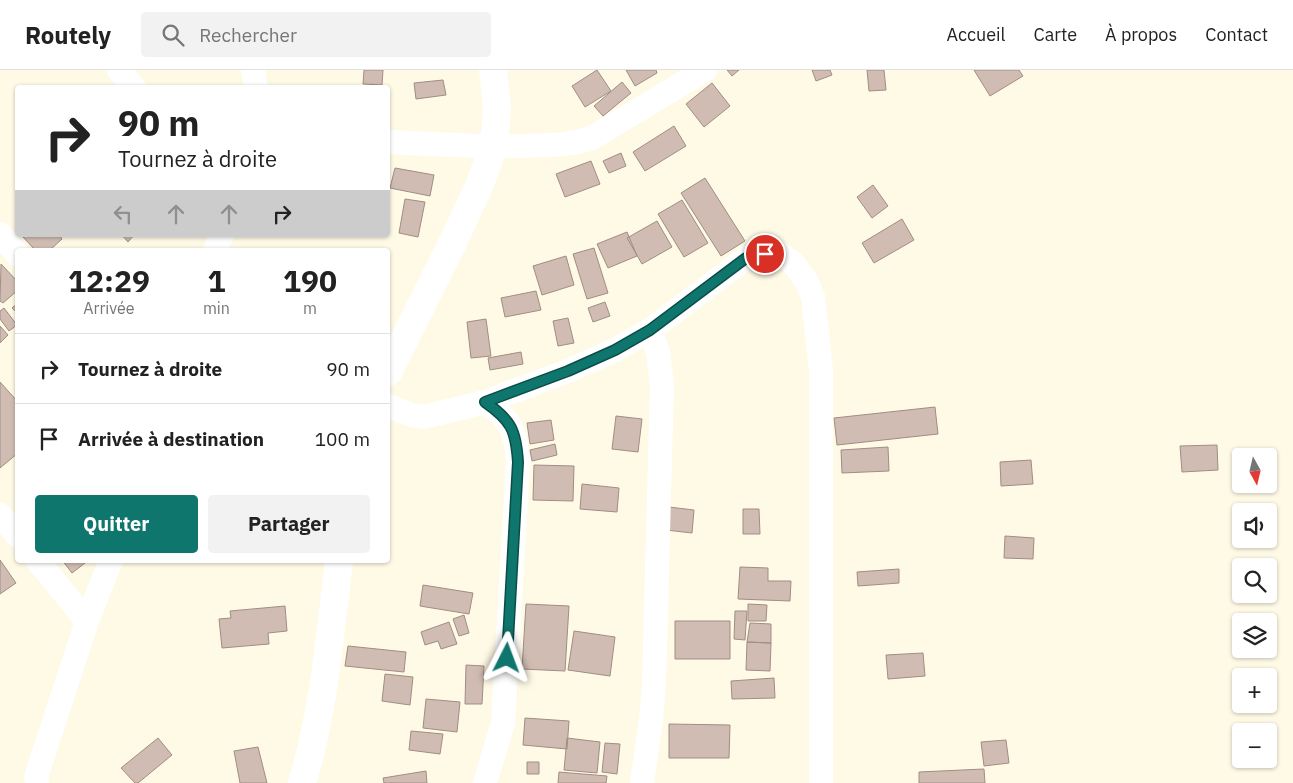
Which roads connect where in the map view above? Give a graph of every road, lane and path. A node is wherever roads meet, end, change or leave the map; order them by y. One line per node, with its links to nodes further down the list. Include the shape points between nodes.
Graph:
1 (119, 70): 5 (street)
2 (253, 70): 6 (street)
3 (493, 70): 8 (street, via 497,108)
4 (705, 70): 8 (street, via 592,138 561,145)
5 (132, 85)
6 (256, 85)
7 (390, 142): 8 (street)
8 (494, 146): 12 (street, via 452,244)
9 (0, 234): 10 (street)
10 (15, 252)
11 (650, 330): 13 (street, via 568,371); 24 (street, via 658,352 662,384 662,449 652,720); 25 (street, via 746,258 765,254 781,254 794,264 813,297 821,371)
12 (390, 368)
13 (485, 402): 14 (street, via 423,416); 23 (street, via 510,425 518,462 503,723)
14 (390, 407)
15 (0, 515): 16 (street)
16 (15, 532)
17 (39, 563): 20 (street)
18 (110, 563): 20 (street)
19 (339, 563): 22 (street, via 320,715)
20 (87, 621): 21 (street, via 36,777)
21 (37, 783)
22 (302, 783)
23 (484, 783)
24 (642, 783)
25 (821, 783)

